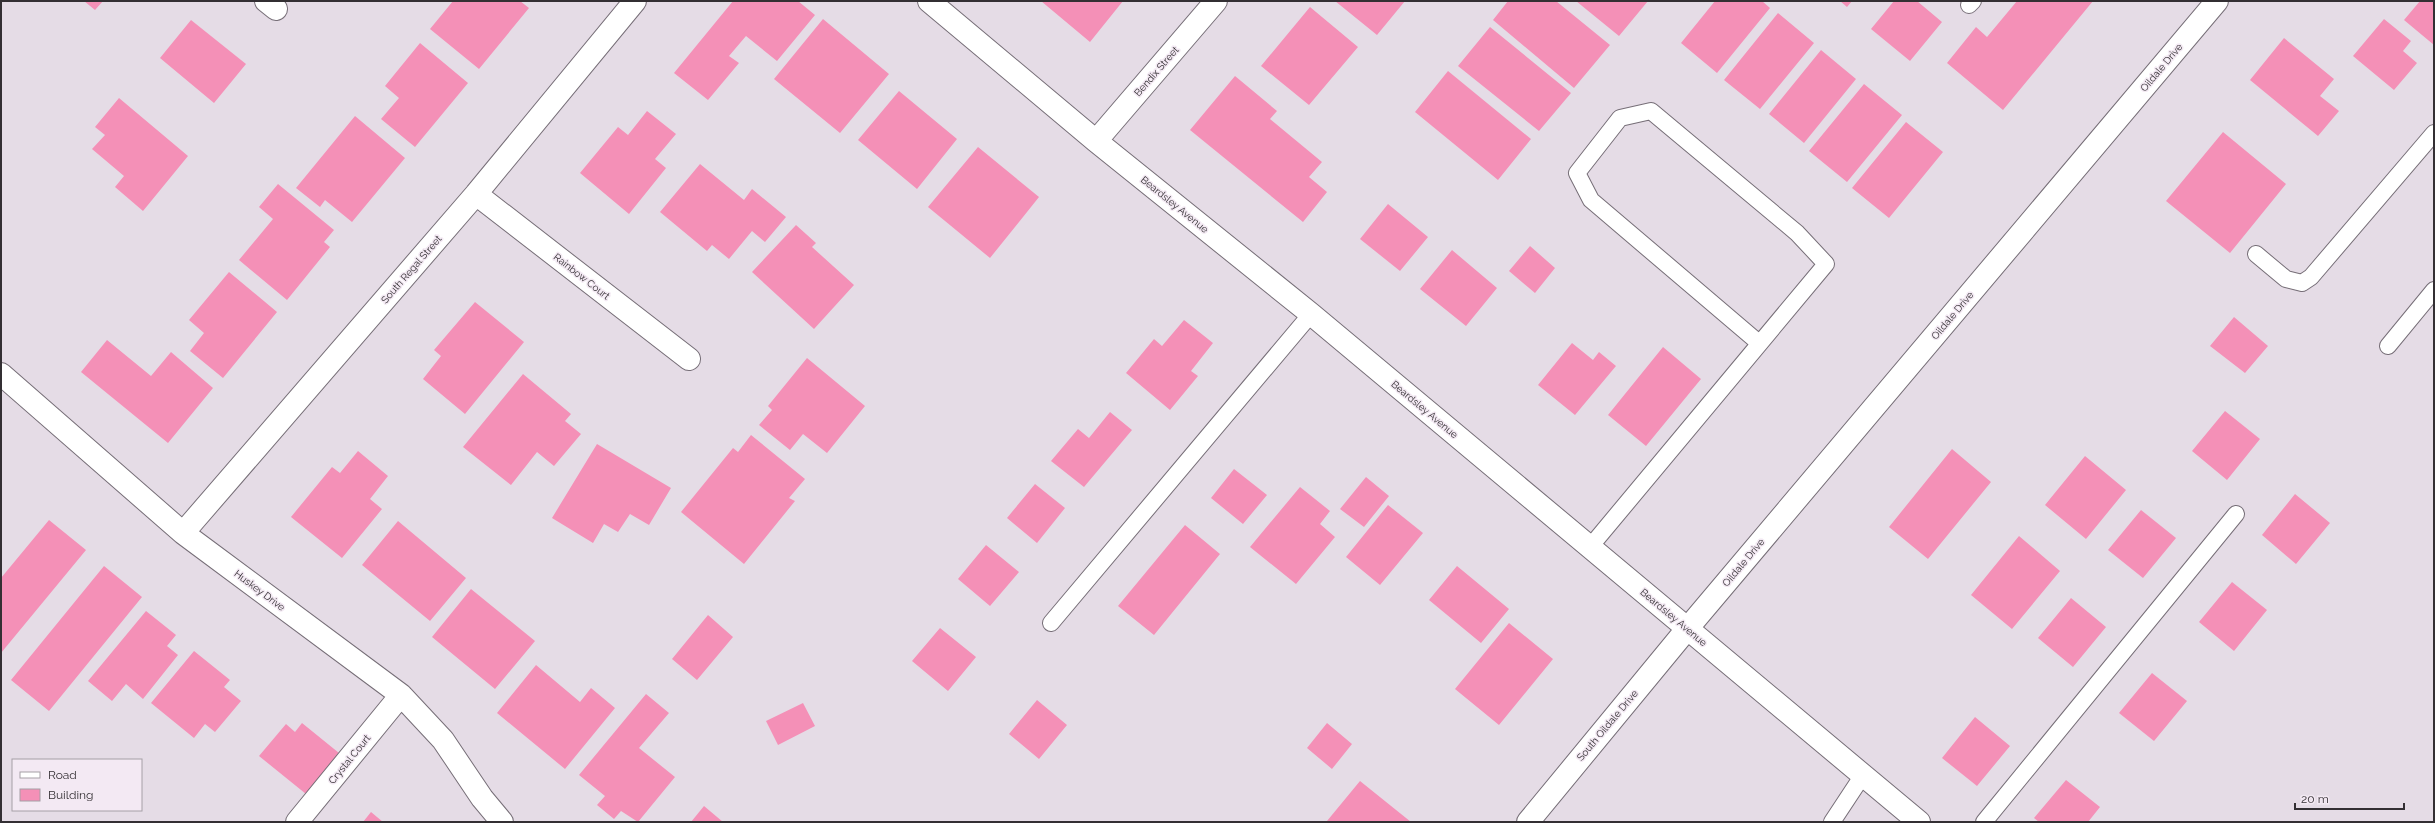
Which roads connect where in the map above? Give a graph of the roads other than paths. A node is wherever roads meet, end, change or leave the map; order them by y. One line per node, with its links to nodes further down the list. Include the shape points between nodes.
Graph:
1 (635, 1): 7 (street, South Regal Street)
2 (929, 1): 6 (street, Beardsley Avenue)
3 (1216, 1): 6 (street, Bendix Street)
4 (2217, 1): 19 (street, Oildale Drive)
5 (2434, 133): 8 (lane, via 2311,277 2302,284 2286,279)
6 (1096, 141): 10 (street, Beardsley Avenue)
7 (476, 194): 13 (street, Rainbow Court); 16 (street, South Regal Street)
8 (2256, 254)
9 (2434, 290): 12 (lane)
10 (1311, 314): 17 (street, Beardsley Avenue); 18 (lane)
11 (1759, 344): 11 (lane, via 1826,264 1797,233 1651,111 1620,118 1577,173 1591,200); 17 (lane)
12 (2388, 346)
13 (689, 359)
14 (1, 374): 16 (street, Huskey Drive)
15 (2236, 514): 27 (lane)
16 (183, 533): 20 (street, Huskey Drive)
17 (1590, 547): 19 (street, Beardsley Avenue)
18 (1051, 623)
19 (1687, 629): 21 (street, Beardsley Avenue); 24 (street, South Oildale Drive)
20 (401, 695): 22 (street, Crystal Court); 23 (street, Huskey Drive, via 443,740 482,798)
21 (1863, 775): 25 (lane); 26 (street, Beardsley Avenue)
22 (297, 822)
23 (502, 822)
24 (1528, 822)
25 (1832, 822)
26 (1919, 822)
27 (1984, 822)

